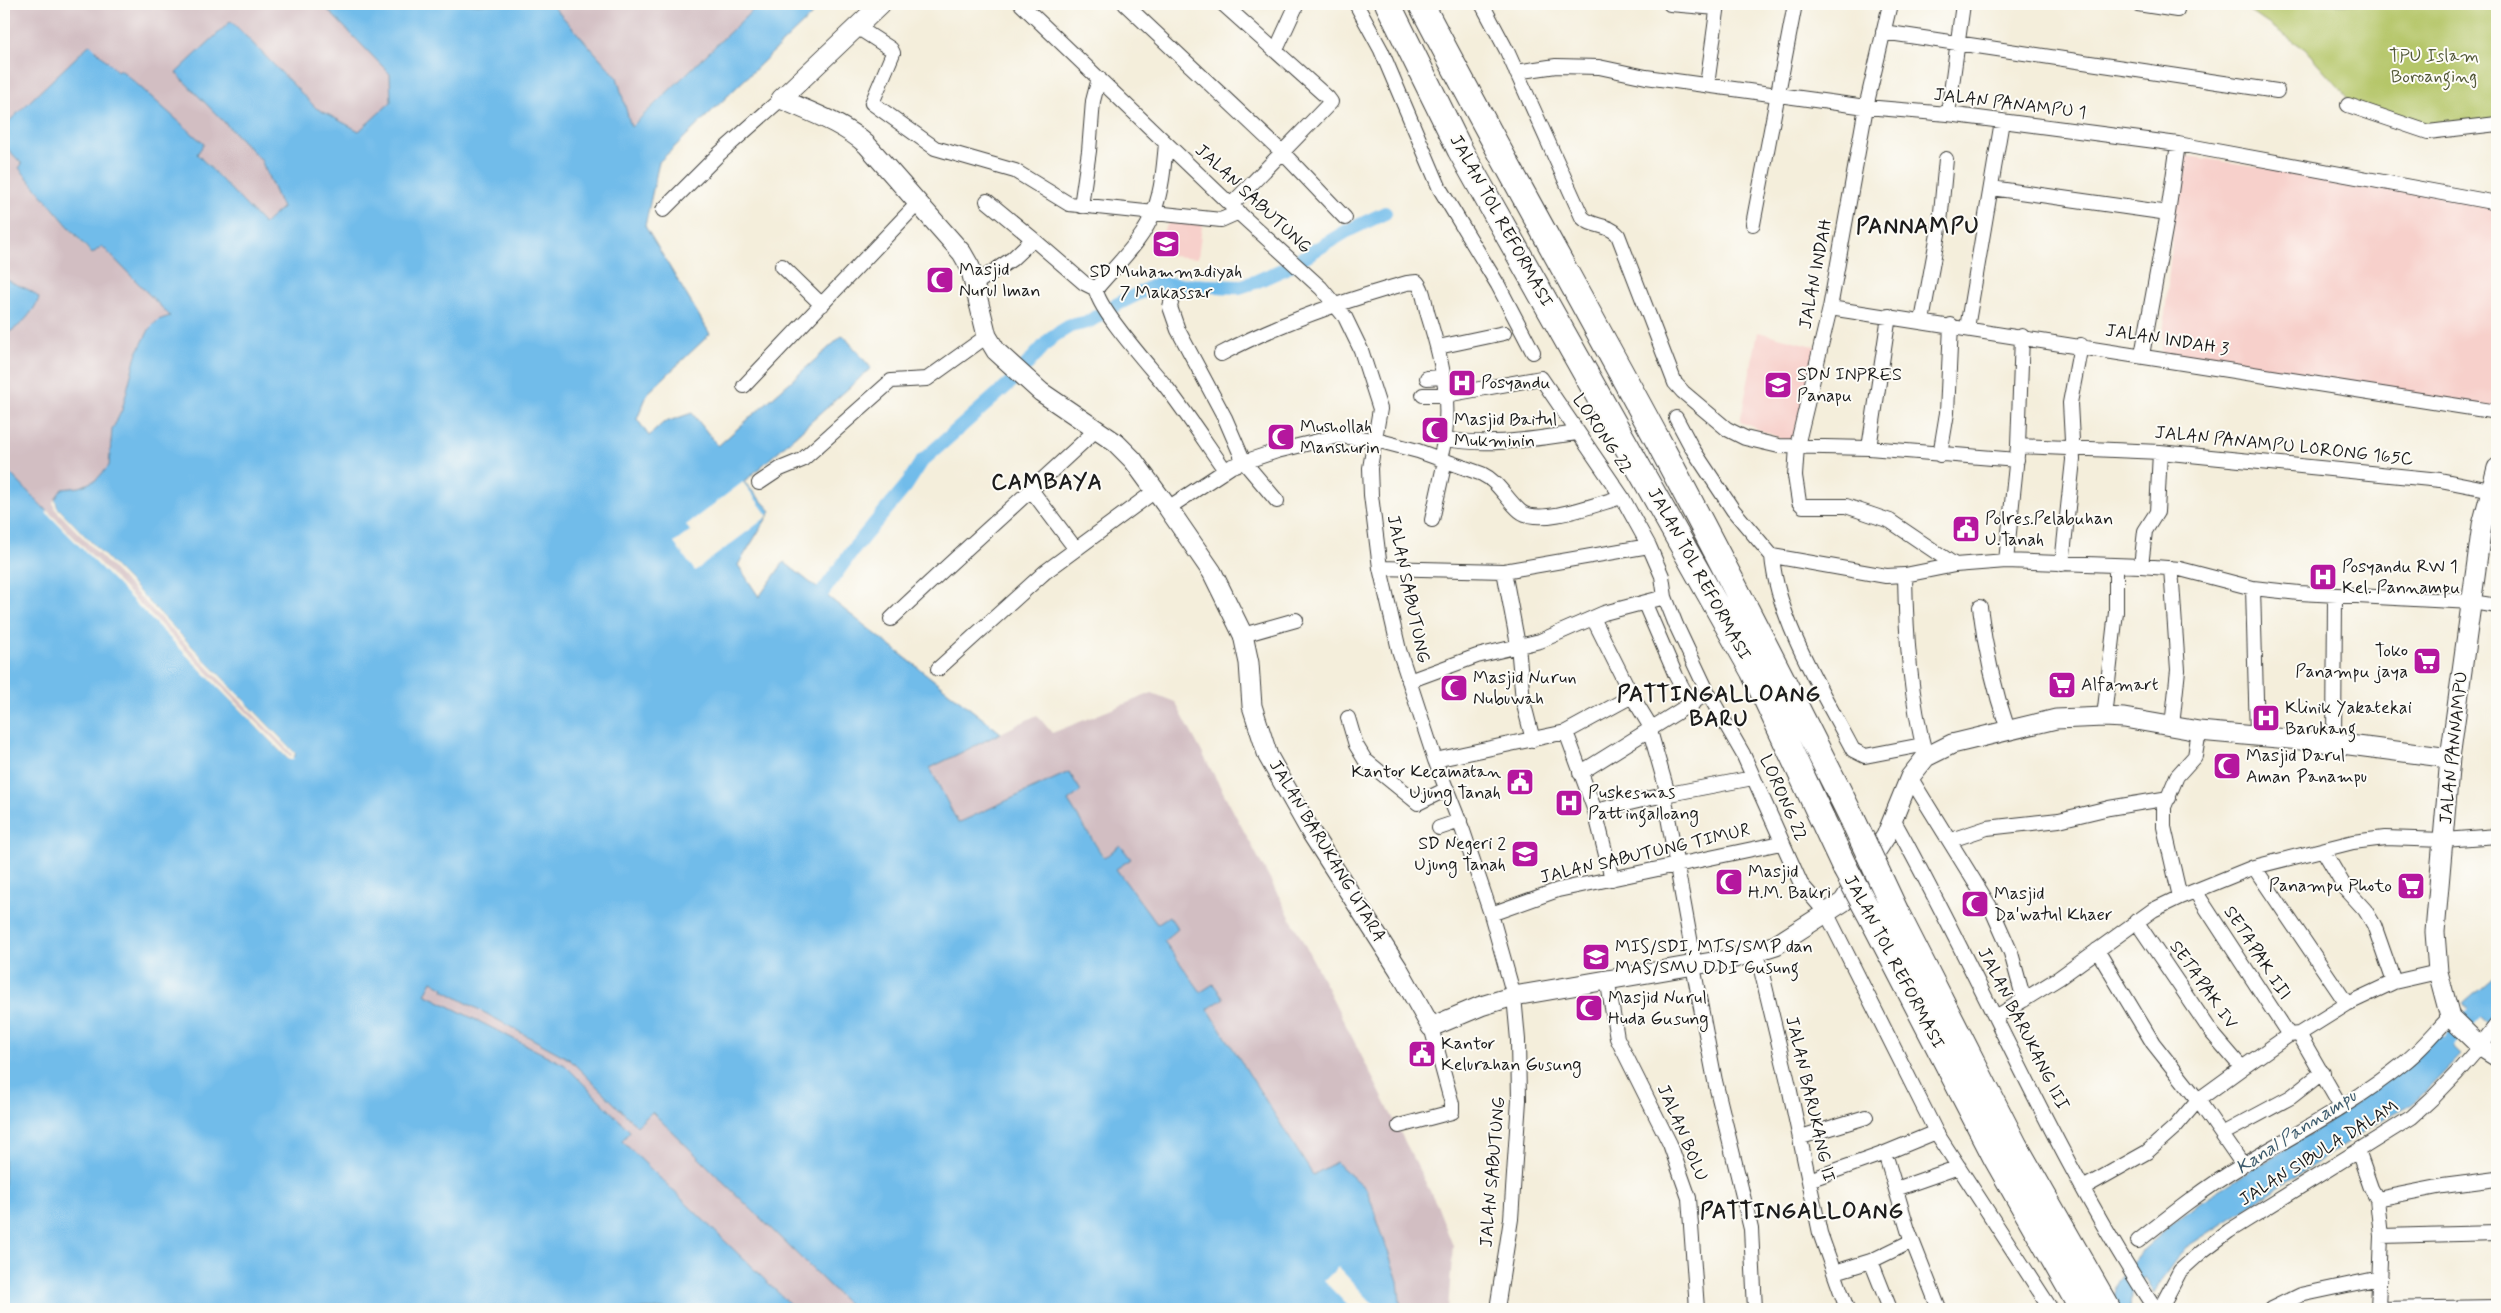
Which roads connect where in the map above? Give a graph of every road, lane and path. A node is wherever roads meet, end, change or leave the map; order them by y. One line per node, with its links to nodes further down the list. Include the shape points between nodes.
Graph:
1 (881, 4): 17 (street)
2 (1021, 4): 22 (street, JALAN SABUTUNG)
3 (1125, 4): 34 (street)
4 (1223, 4): 20 (street)
5 (1297, 4): 20 (street)
6 (1356, 4): 64 (street, via 1381,50 1440,189 1498,285)
7 (1388, 4): 160 (highway, JALAN TOL REFORMASI, bridge, via 1460,150 1753,671 1845,868)
8 (1421, 4): 160 (highway, JALAN TOL REFORMASI, bridge, via 1747,610 1852,818)
9 (1482, 4): 21 (street, JALAN PANAMPU LORONG 165C)
10 (1670, 4): 15 (street)
11 (1795, 4): 25 (street)
12 (1890, 4): 18 (street, JALAN INDAH)
13 (1963, 4): 19 (street)
14 (2138, 4): 16 (street)
15 (1718, 6): 23 (street)
16 (2177, 10)
17 (857, 27): 26 (street); 40 (street, via 893,53 873,104 935,148 1015,171 1069,204)
18 (1883, 32): 19 (street); 28 (street, JALAN INDAH)
19 (1957, 44): 24 (street); 29 (street)
20 (1276, 50): 34 (street, via 1331,102)
21 (1516, 72): 23 (street, JALAN PANAMPU 1, via 1556,66 1591,66); 78 (street, JALAN PANAMPU LORONG 165C, via 1582,217 1591,223 1611,227 1618,235 1678,388 1727,429 1761,442)
22 (1099, 78): 32 (street, JALAN SABUTUNG); 40 (street, via 1093,101 1091,142)
23 (1707, 85): 25 (street, JALAN PANAMPU 1)
24 (2277, 92)
25 (1778, 94): 28 (street, JALAN PANAMPU 1); 46 (street)
26 (781, 99): 38 (street, JALAN BARUKANG UTARA, via 857,135); 42 (street)
27 (2348, 105): 31 (street, via 2428,132)
28 (1866, 107): 29 (street, JALAN PANAMPU 1); 54 (street, JALAN INDAH)
29 (1948, 114): 30 (street, JALAN PANAMPU 1)
30 (2002, 121): 33 (street, JALAN PANAMPU 1); 36 (street)
31 (2497, 124)
32 (1166, 143): 41 (street, JALAN SABUTUNG); 43 (street, via 1164,170)
33 (2178, 144): 39 (street, JALAN PANAMPU 1); 44 (street)
34 (1283, 153): 41 (street); 45 (street)
35 (1946, 159): 56 (street, via 1940,223)
36 (1991, 188): 44 (street); 58 (street)
37 (987, 201): 47 (street)
38 (919, 202): 49 (street, JALAN BARUKANG UTARA, via 962,253); 53 (street)
39 (2497, 202)
40 (1081, 206): 43 (street)
41 (1235, 209): 43 (street, via 1221,220); 52 (street, JALAN SABUTUNG)
42 (663, 210)
43 (1154, 213): 50 (street, via 1134,244)
44 (2168, 213): 66 (street)
45 (1344, 218)
46 (1753, 224)
47 (1033, 239): 49 (street, via 1012,259); 50 (street, via 1084,283)
48 (782, 266): 53 (street)
49 (975, 284): 60 (street, JALAN BARUKANG UTARA)
50 (1096, 289): 87 (street, via 1105,310 1168,389)
51 (1172, 299): 84 (street, via 1170,307 1178,330 1225,418)
52 (1337, 304): 63 (street, via 1417,282); 65 (street); 77 (street, JALAN SABUTUNG, via 1361,350 1377,395 1380,409)
53 (822, 305): 69 (street)
54 (1830, 308): 55 (street, JALAN INDAH 3); 78 (street, JALAN INDAH)
55 (1889, 316): 56 (street, JALAN INDAH 3); 80 (street)
56 (1922, 321): 57 (street, JALAN INDAH 3)
57 (1951, 325): 58 (street, JALAN INDAH 3); 83 (street, via 1947,413)
58 (1967, 328): 61 (street, JALAN INDAH 3)
59 (1504, 333): 63 (street)
60 (987, 336): 74 (street, JALAN BARUKANG UTARA, via 1018,372 1054,402); 88 (street, via 927,379 891,381 802,460 780,469)
61 (2022, 336): 62 (street, JALAN INDAH 3); 82 (street)
62 (2080, 345): 66 (street, JALAN INDAH 3); 79 (street, via 2070,403)
63 (1438, 347): 67 (street)
64 (1533, 352)
65 (1221, 354)
66 (2142, 355): 72 (street, JALAN INDAH 3)
67 (1444, 377): 68 (street); 71 (street)
68 (1427, 378)
69 (744, 386)
70 (1423, 395): 71 (street)
71 (1446, 395): 75 (street, LORONG 22, via 1541,378); 76 (street)
72 (2497, 412)
73 (1676, 418): 98 (street, via 1733,510)
74 (1097, 429): 89 (street); 90 (street, JALAN BARUKANG UTARA, via 1127,454)
75 (1577, 433): 76 (street, via 1497,444); 91 (street, LORONG 22)
76 (1446, 439): 85 (street)
77 (1376, 440): 84 (street, via 1333,437); 85 (street); 104 (street, JALAN SABUTUNG, via 1370,483)
78 (1797, 446): 80 (street, JALAN PANAMPU LORONG 165C); 101 (street, JALAN INDAH, via 1794,466 1800,505 1846,506 1890,521)
79 (2073, 447): 81 (street, JALAN PANAMPU LORONG 165C); 82 (street, JALAN PANAMPU LORONG 165C); 100 (street)
80 (1869, 448): 83 (street, JALAN PANAMPU LORONG 165C)
81 (2160, 452): 93 (street, JALAN PANAMPU LORONG 165C, via 2440,480); 103 (street, via 2157,512 2145,531)
82 (2017, 453): 83 (street, JALAN PANAMPU LORONG 165C); 99 (street)
83 (1940, 454)
84 (1244, 462): 87 (street); 92 (street)
85 (1448, 462): 91 (street, via 1490,478 1519,510 1534,517 1572,511); 95 (street)
86 (2497, 468): 93 (street, JALAN PANNAMPU)
87 (1225, 470): 94 (street)
88 (759, 484)
89 (1032, 491): 97 (street); 116 (street, via 993,522)
90 (1155, 491): 94 (street, JALAN BARUKANG UTARA); 97 (street)
91 (1622, 497): 96 (street, LORONG 22)
92 (1277, 501)
93 (2492, 501): 111 (street, JALAN PANNAMPU)
94 (1168, 508): 118 (street, JALAN BARUKANG UTARA, via 1212,572)
95 (1432, 520)
96 (1649, 546): 106 (street); 110 (street, LORONG 22, via 1662,576)
97 (1075, 548): 120 (street, via 1010,602)
98 (1772, 556): 107 (street, via 1886,576); 135 (street, via 1776,589 1790,626 1853,750 1865,756)
99 (2006, 561): 100 (street); 101 (street)
100 (2062, 564): 102 (street)
101 (1955, 565): 107 (street)
102 (2116, 566): 103 (street); 125 (street, via 2116,612)
103 (2141, 566): 105 (street)
104 (1380, 568): 106 (street); 121 (street, JALAN SABUTUNG)
105 (2171, 568): 108 (street); 127 (street, via 2178,670)
106 (1504, 571): 119 (street)
107 (1904, 575): 135 (street, via 1909,670)
108 (2253, 588): 109 (street); 132 (street)
109 (2335, 596): 111 (street); 134 (street)
110 (1665, 597): 112 (street); 122 (street, LORONG 22)
111 (2472, 602): 113 (street); 136 (street, JALAN PANNAMPU)
112 (1645, 604): 115 (street); 124 (street)
113 (2497, 606)
114 (1980, 607): 129 (street, via 1984,648)
115 (1592, 618): 119 (street, via 1540,641); 123 (street)
116 (891, 619)
117 (1296, 620): 118 (street)
118 (1243, 635): 174 (street, JALAN BARUKANG UTARA, via 1252,706 1268,756 1312,834 1400,970)
119 (1518, 645): 121 (street); 133 (street, via 1523,701)
120 (938, 669)
121 (1409, 681): 137 (street, JALAN SABUTUNG)
122 (1708, 694): 124 (street); 140 (street, LORONG 22)
123 (1632, 696): 128 (street); 131 (street)
124 (1692, 705): 128 (street)
125 (2104, 717): 127 (street); 129 (street, via 2056,719)
126 (1348, 718): 141 (street, via 1364,760 1418,803)
127 (2172, 726): 130 (street)
128 (1651, 730): 138 (street); 142 (street)
129 (2008, 730): 135 (street)
130 (2199, 731): 132 (street); 143 (street, via 2195,756 2177,776)
131 (1566, 732): 133 (street); 138 (street)
132 (2257, 735): 134 (street)
133 (1533, 740): 137 (street)
134 (2334, 744): 136 (street)
135 (1924, 751): 139 (street)
136 (2450, 758): 150 (street, JALAN PANNAMPU)
137 (1435, 760): 141 (street, JALAN SABUTUNG)
138 (1580, 773): 144 (street)
139 (1910, 777): 146 (street); 149 (street)
140 (1753, 778): 142 (street); 151 (street, LORONG 22)
141 (1447, 789): 145 (street, JALAN SABUTUNG)
142 (1666, 794): 144 (street); 153 (street)
143 (2169, 798): 149 (street, via 2059,820 1987,828); 157 (street, via 2164,807 2164,827)
144 (1594, 811): 155 (street)
145 (1460, 821): 147 (street); 158 (street, JALAN SABUTUNG)
146 (1894, 821): 159 (street, via 1843,902); 171 (street, JALAN BARUKANG III)
147 (1439, 828)
148 (2497, 836): 150 (street)
149 (1951, 840): 169 (street, via 1992,910)
150 (2444, 840): 152 (street, via 2385,838); 165 (street, JALAN PANNAMPU, via 2436,932)
151 (1781, 843): 153 (street, JALAN SABUTUNG TIMUR); 159 (street, LORONG 22, via 1801,884)
152 (2323, 850): 154 (street); 167 (street, via 2346,889 2374,925)
153 (1678, 864): 155 (street, JALAN SABUTUNG TIMUR); 164 (street)
154 (2254, 867): 156 (street); 170 (street)
155 (1612, 879): 158 (street, JALAN SABUTUNG TIMUR, via 1558,890)
156 (2195, 891): 157 (street); 175 (street, SETAPAK III)
157 (2180, 896): 161 (street)
158 (1490, 914): 168 (street, JALAN SABUTUNG)
159 (1827, 914): 163 (street); 184 (street)
160 (1885, 917): 211 (highway, JALAN TOL REFORMASI, via 1996,1158); 212 (highway, JALAN TOL REFORMASI)
161 (2136, 921): 162 (street); 178 (street, SETAPAK IV, via 2212,1032)
162 (2097, 950): 169 (street); 180 (street, via 2153,1043)
163 (1757, 953): 164 (street); 186 (street, JALAN BARUKANG II)
164 (1694, 966): 166 (street); 206 (street, via 1715,1081 1751,1228)
165 (2438, 972): 167 (street); 172 (street, JALAN PANNAMPU)
166 (1607, 978): 168 (street); 205 (street, JALAN BOLU, via 1617,1038 1670,1144 1687,1192)
167 (2394, 982): 170 (street)
168 (1514, 996): 174 (street); 204 (street, JALAN SABUTUNG, via 1519,1100 1510,1219)
169 (2024, 1000): 171 (street)
170 (2347, 1004): 175 (street)
171 (1996, 1017): 193 (street, JALAN BARUKANG III)
172 (2454, 1022): 176 (street); 181 (street, via 2405,1063)
173 (2497, 1024): 176 (street, JALAN SIBULA DALAM)
174 (1431, 1027): 183 (street, via 1452,1112)
175 (2294, 1034): 178 (street); 179 (street, SETAPAK III)
176 (2476, 1043): 177 (street); 187 (street, JALAN SIBULA DALAM, via 2432,1100 2412,1117)
177 (2497, 1057)
178 (2242, 1068): 180 (street)
179 (2322, 1072): 181 (street, SETAPAK III); 185 (street, via 2291,1098)
180 (2198, 1100): 185 (street); 193 (street, via 2147,1152)
181 (2341, 1106): 189 (street)
182 (1866, 1117): 186 (street)
183 (1399, 1126)
184 (1936, 1132): 188 (street); 190 (street)
185 (2222, 1134): 189 (street)
186 (1801, 1137): 192 (street, JALAN BARUKANG II)
187 (2358, 1151): 195 (street); 213 (street, JALAN SIBULA DALAM, via 2200,1252 2180,1271)
188 (1885, 1153): 192 (street); 194 (street)
189 (2243, 1165): 199 (street)
190 (1959, 1167): 194 (street); 210 (street)
191 (2497, 1179): 195 (street)
192 (1809, 1180): 201 (street, JALAN BARUKANG II, via 1820,1233)
193 (2083, 1188): 213 (street, JALAN BARUKANG III)
194 (1896, 1189): 198 (street)
195 (2377, 1199): 197 (street)
196 (2497, 1233): 197 (street)
197 (2381, 1236): 202 (street)
198 (1912, 1241): 200 (street); 209 (street)
199 (2138, 1241)
200 (1871, 1261): 201 (street); 208 (street)
201 (1835, 1272): 207 (street, JALAN BARUKANG II)
202 (2380, 1278): 214 (street, via 2300,1295); 215 (street)
203 (2497, 1307): 215 (street)
204 (1497, 1309)
205 (1697, 1309)
206 (1755, 1309)
207 (1847, 1309)
208 (1890, 1309)
209 (1939, 1309)
210 (2050, 1309)
211 (2082, 1309)
212 (2108, 1309)
213 (2156, 1309)
214 (2271, 1309)
215 (2378, 1309)

